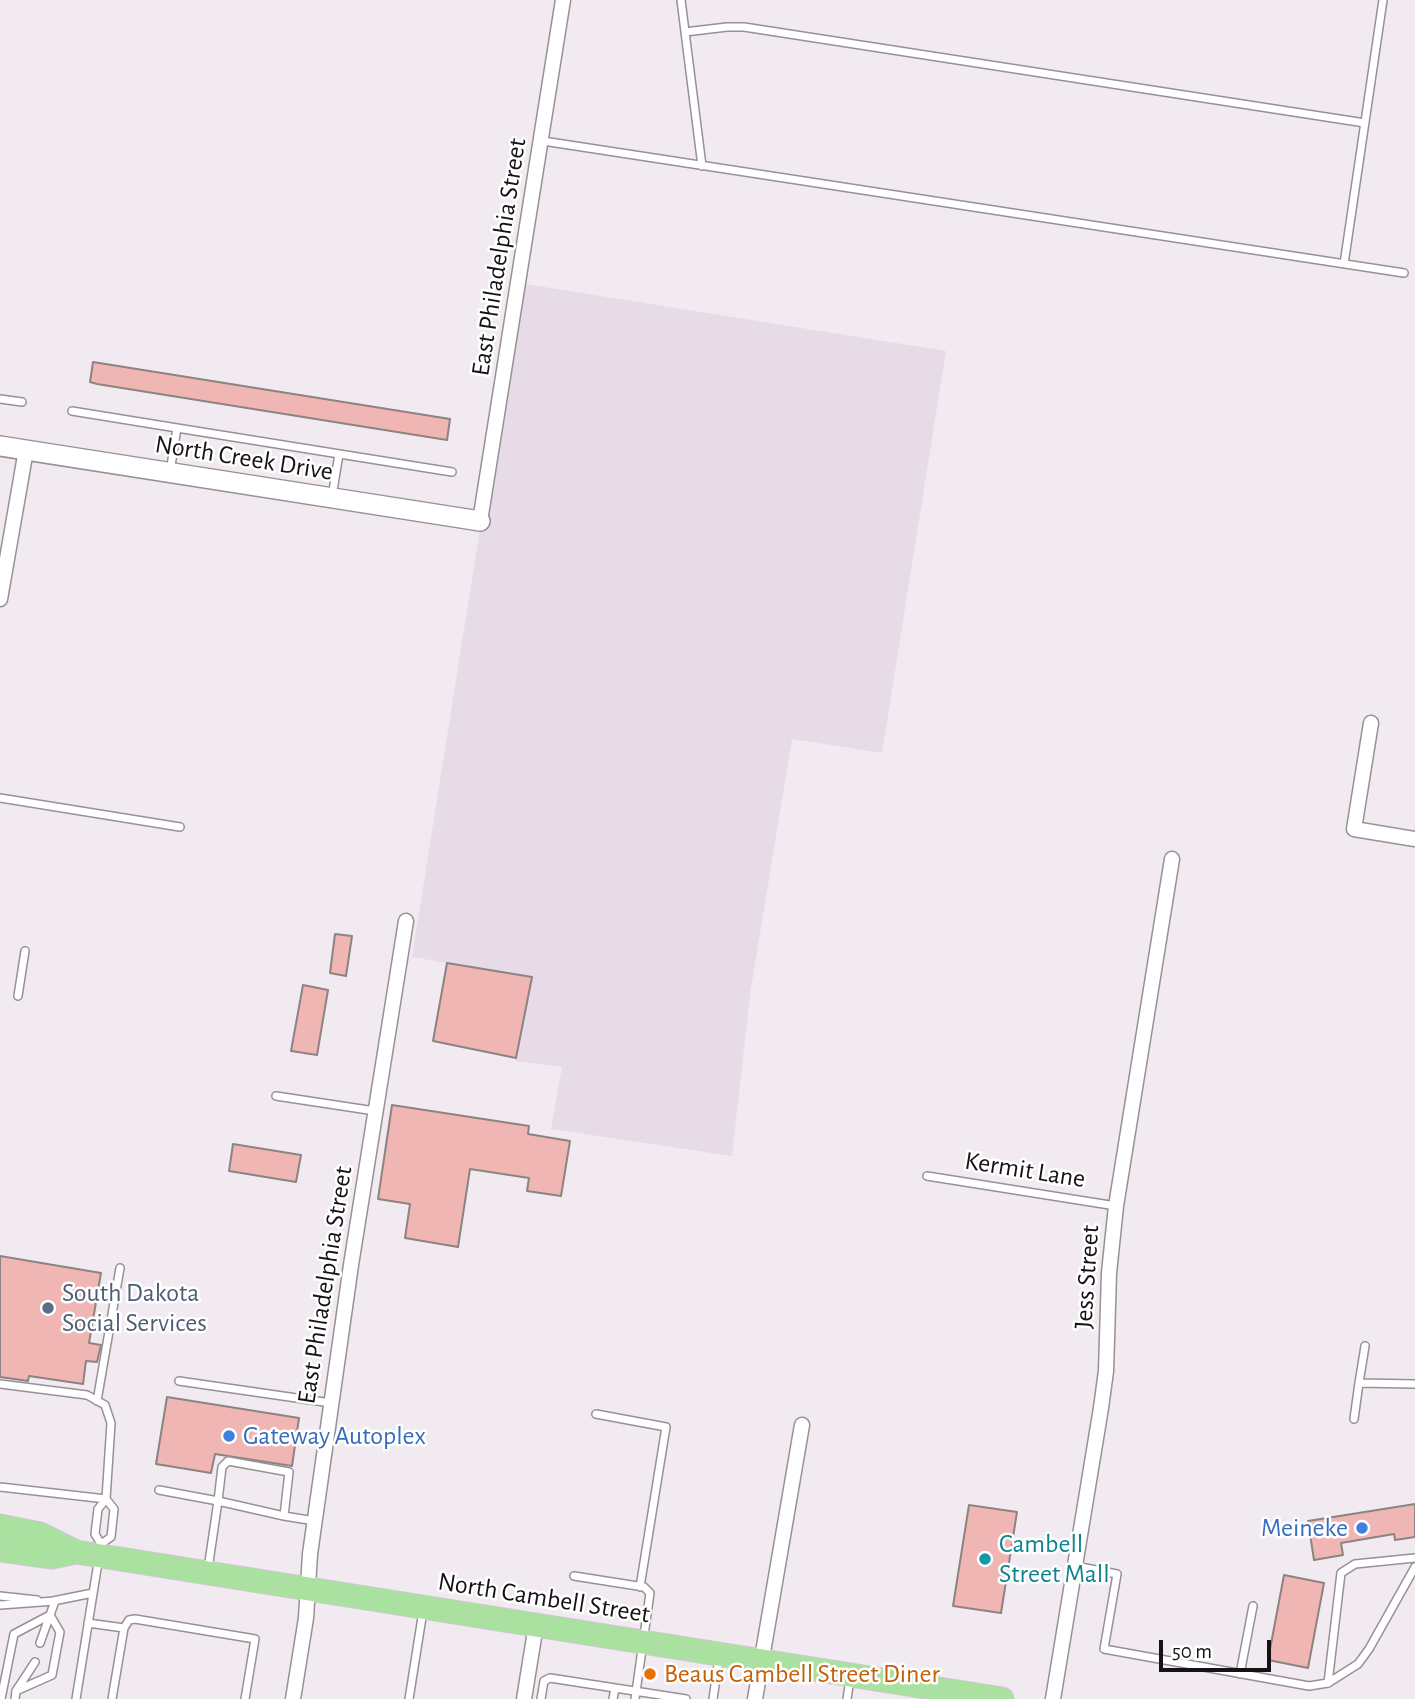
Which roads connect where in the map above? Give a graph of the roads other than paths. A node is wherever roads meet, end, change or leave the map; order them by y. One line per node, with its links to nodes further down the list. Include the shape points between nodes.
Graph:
1 (563, 0): 6 (street, East Philadelphia Street)
2 (681, 0): 4 (lane)
3 (1383, 0): 5 (lane)
4 (685, 32): 5 (lane, via 744,27); 7 (lane)
5 (1365, 123): 8 (lane)
6 (542, 141): 7 (lane); 20 (street, East Philadelphia Street)
7 (702, 166): 8 (lane)
8 (1344, 264): 9 (lane)
9 (1404, 273)
10 (0, 398): 11 (lane)
11 (22, 402)
12 (72, 411): 13 (lane)
13 (177, 428): 16 (lane); 18 (lane)
14 (0, 446): 15 (street, North Creek Drive)
15 (26, 450): 18 (street, North Creek Drive); 21 (street)
16 (339, 454): 17 (lane); 19 (lane)
17 (452, 472)
18 (170, 473): 19 (street, North Creek Drive)
19 (332, 498): 20 (street, North Creek Drive)
20 (481, 521)
21 (0, 599)
22 (1371, 723): 25 (street, via 1354,829)
23 (0, 798): 24 (lane)
24 (180, 827)
25 (1415, 839)
26 (1172, 859): 33 (street, Jess Street)
27 (406, 920): 31 (street, East Philadelphia Street)
28 (25, 951): 29 (lane)
29 (18, 996)
30 (276, 1096): 31 (lane)
31 (376, 1111): 41 (street, East Philadelphia Street)
32 (927, 1176): 33 (lane, Kermit Lane)
33 (1116, 1206): 56 (street, Jess Street, via 1106,1371)
34 (120, 1268): 40 (lane)
35 (1366, 1346): 37 (lane)
36 (179, 1381): 41 (lane)
37 (1359, 1383): 39 (lane); 43 (lane)
38 (0, 1384): 40 (lane, via 87,1395)
39 (1415, 1384)
40 (97, 1401): 47 (lane, via 105,1405 111,1423)
41 (331, 1403): 50 (street, East Philadelphia Street)
42 (596, 1414): 60 (lane, via 666,1427)
43 (1354, 1419)
44 (802, 1425): 75 (street)
45 (0, 1486): 47 (lane)
46 (159, 1490): 48 (lane)
47 (106, 1499): 53 (lane, via 98,1509 95,1534); 53 (lane, via 114,1509 111,1537)
48 (218, 1501): 49 (lane); 49 (lane, via 222,1466 228,1461 289,1472); 58 (lane)
49 (284, 1516): 50 (lane)
50 (315, 1521): 61 (street, East Philadelphia Street)
51 (0, 1524): 54 (main road, North Cambell Street)
52 (0, 1550): 54 (main road, North Cambell Street, via 52,1556)
53 (100, 1550): 54 (main road, North Cambell Street); 58 (main road, North Cambell Street); 62 (lane)
54 (76, 1552)
55 (1415, 1558): 79 (lane, via 1355,1564 1341,1573)
56 (1075, 1566): 77 (lane, via 1117,1574 1104,1649); 97 (street, Jess Street)
57 (1415, 1567): 79 (lane, via 1358,1664)
58 (208, 1573): 61 (main road, North Cambell Street)
59 (574, 1576): 60 (lane)
60 (640, 1587): 72 (lane, via 647,1589 651,1598)
61 (307, 1589): 67 (main road, North Cambell Street); 89 (street, East Philadelphia Street)
62 (93, 1593): 64 (lane); 69 (lane)
63 (0, 1597): 64 (lane)
64 (55, 1601): 65 (lane); 68 (lane)
65 (0, 1605)
66 (1253, 1606): 77 (lane)
67 (424, 1607): 70 (main road, North Cambell Street); 90 (lane)
68 (50, 1615): 73 (lane); 82 (lane, via 60,1632 52,1675); 85 (lane, via 14,1634)
69 (88, 1623): 71 (lane); 86 (lane)
70 (536, 1625): 72 (main road, North Cambell Street); 81 (street)
71 (124, 1628): 87 (lane); 88 (lane, via 135,1619 255,1639)
72 (644, 1642): 74 (main road, North Cambell Street); 83 (lane)
73 (40, 1643)
74 (720, 1654): 75 (main road, North Cambell Street); 93 (lane)
75 (762, 1661): 78 (main road, North Cambell Street); 94 (street)
76 (35, 1662): 82 (lane)
77 (1240, 1674): 79 (lane, via 1309,1686)
78 (850, 1676): 95 (lane); 96 (main road, North Cambell Street)
79 (1328, 1683)
80 (615, 1688): 83 (lane); 84 (lane, via 550,1678 544,1681); 91 (lane)
81 (525, 1694): 84 (lane)
82 (16, 1695)
83 (636, 1695): 92 (lane)
84 (541, 1696)
85 (1, 1699)
86 (76, 1699)
87 (112, 1699)
88 (245, 1699)
89 (293, 1699)
90 (409, 1699)
91 (613, 1699)
92 (686, 1699)
93 (713, 1699)
94 (755, 1699)
95 (847, 1699)
96 (1002, 1699)
97 (1054, 1699)

